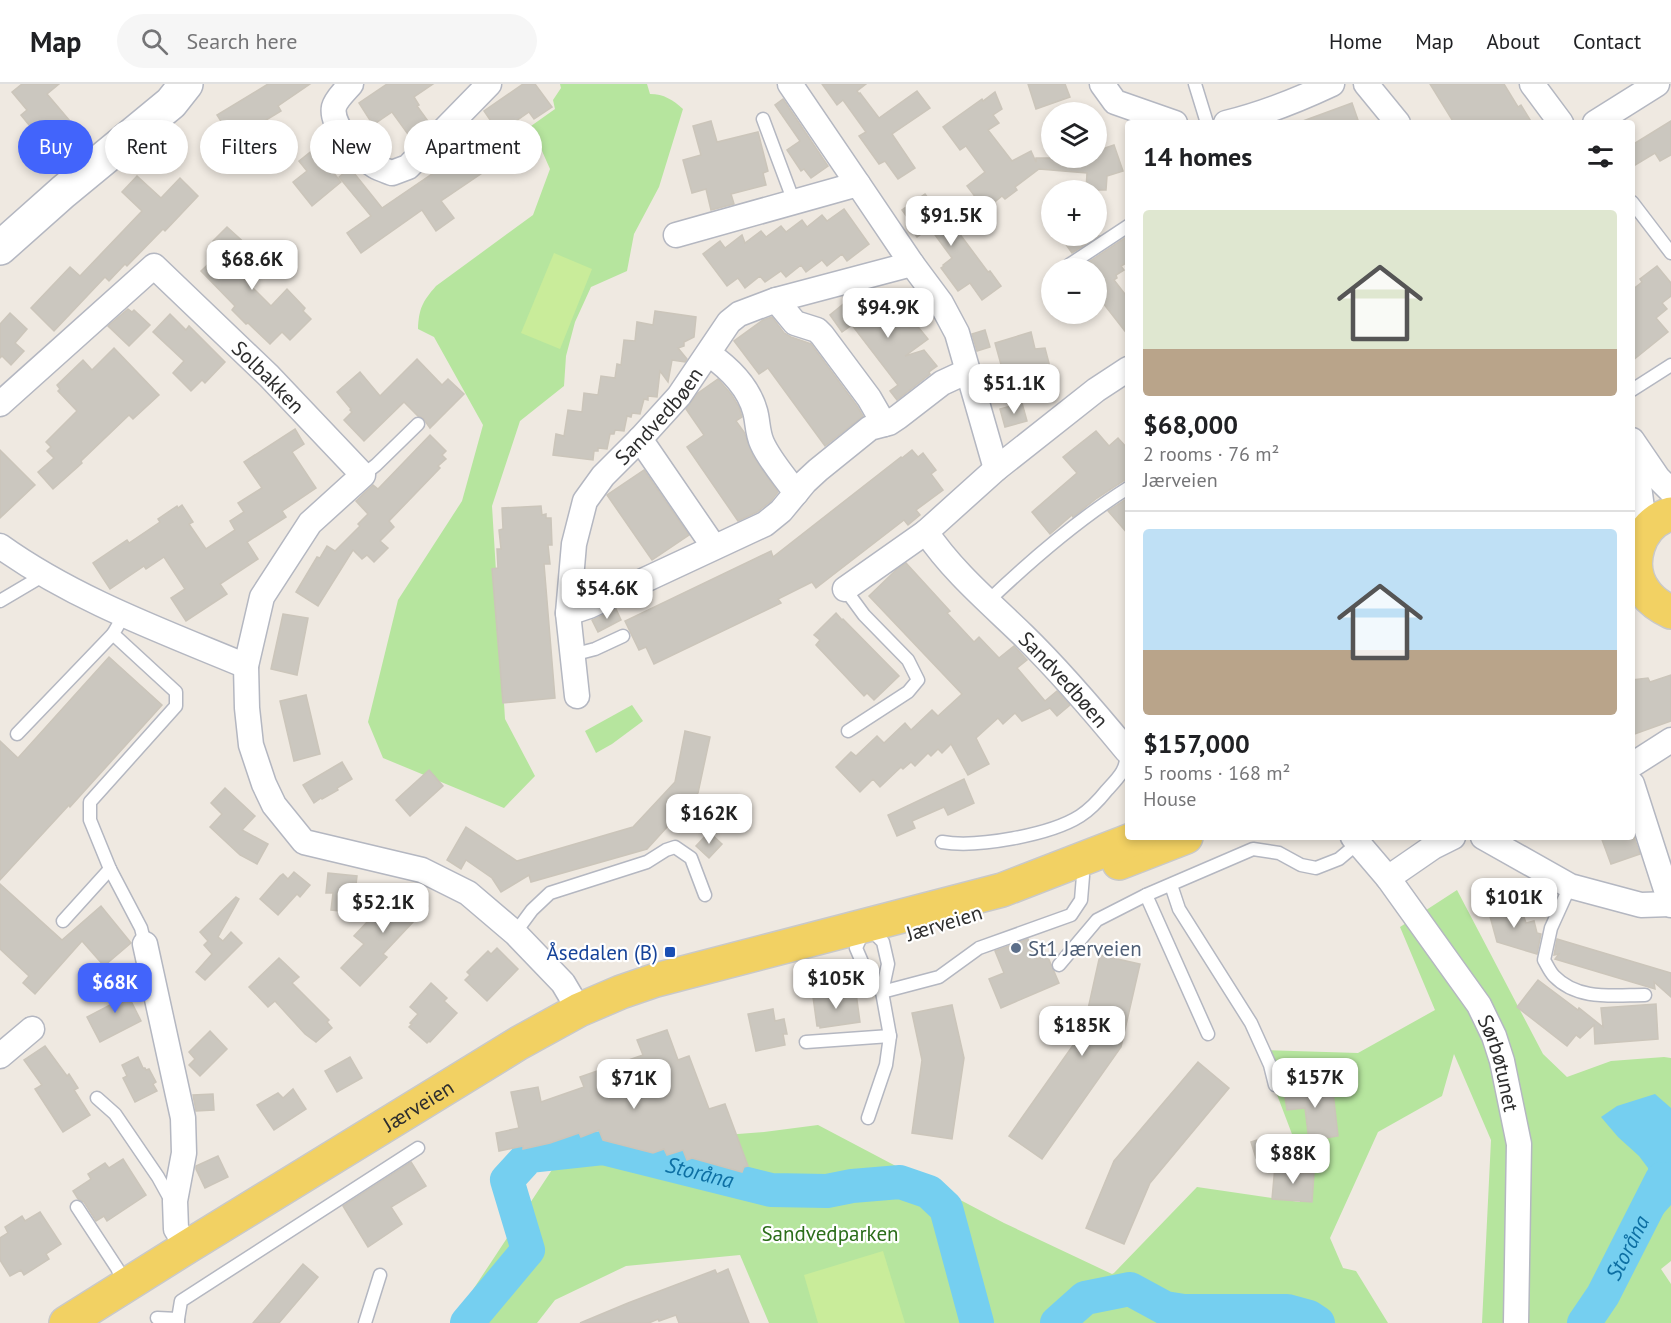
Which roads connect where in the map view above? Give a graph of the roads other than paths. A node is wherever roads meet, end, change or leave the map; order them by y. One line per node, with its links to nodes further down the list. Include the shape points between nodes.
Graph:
1 (176, 84): 20 (street)
2 (186, 84): 20 (street, via 171,103)
3 (351, 84): 4 (street, via 334,107 336,124 359,153 392,173 408,167)
4 (489, 84)
5 (790, 84): 19 (street)
6 (1102, 84): 13 (street, via 1115,102)
7 (1195, 84): 14 (lane)
8 (1332, 84): 15 (street)
9 (1366, 84): 16 (street)
10 (1532, 84): 17 (street)
11 (1657, 84): 18 (street)
12 (763, 119): 21 (lane)
13 (1166, 120)
14 (1207, 120)
15 (1239, 120)
16 (1396, 120)
17 (1559, 120)
18 (1600, 120)
19 (858, 184): 21 (street); 28 (street)
20 (63, 192): 25 (street)
21 (794, 202): 24 (street)
22 (1635, 206): 26 (lane)
23 (1125, 228): 27 (lane)
24 (676, 235)
25 (0, 248)
26 (1671, 253)
27 (1078, 258)
28 (912, 264): 29 (street, Sandvedbøen); 32 (street, via 957,333)
29 (776, 300): 30 (street, Sandvedbøen, via 739,314 729,322); 37 (street, via 795,323 822,334)
30 (709, 354): 38 (street, Sandvedbøen, via 679,396); 45 (street, via 730,369 751,399 762,444)
31 (1671, 365): 34 (lane)
32 (968, 371): 37 (street, via 942,383); 41 (street)
33 (1125, 371): 41 (street)
34 (1635, 388)
35 (0, 404): 42 (street, Solbakken, via 154,266 269,376)
36 (418, 424): 42 (lane)
37 (884, 424): 45 (street, via 862,434)
38 (640, 439): 49 (street); 55 (street, Sandvedbøen, via 603,476 585,501 574,544)
39 (1635, 444): 44 (street)
40 (1635, 469): 50 (street, via 1642,508)
41 (996, 470): 47 (street)
42 (363, 475): 61 (street, via 310,523 262,597)
43 (1125, 490): 54 (lane, via 1050,546)
44 (1671, 491)
45 (796, 493): 49 (street, via 765,524)
46 (1671, 514): 50 (main road, via 1651,525)
47 (926, 532): 52 (street); 54 (street, Sandvedbøen, via 938,551)
48 (0, 546): 51 (street)
49 (714, 547): 55 (street, via 589,606)
50 (1636, 552): 56 (main road, via 1636,574 1643,591 1655,604)
51 (44, 575): 53 (lane); 58 (street)
52 (845, 589): 63 (lane, via 864,615 908,660 918,680 908,692)
53 (0, 601)
54 (987, 602): 66 (street, Sandvedbøen, via 1081,697)
55 (568, 612): 60 (street, Sandvedbøen)
56 (1671, 612): 57 (main road)
57 (1635, 616)
58 (118, 624): 61 (street); 64 (lane); 77 (lane, via 176,692 176,706 90,802 90,820)
59 (623, 636): 60 (lane)
60 (572, 655): 62 (street, Sandvedbøen)
61 (246, 666): 86 (street, via 251,745 273,805 304,842 422,870 468,893)
62 (577, 696)
63 (848, 731)
64 (16, 734)
65 (1671, 740): 67 (street)
66 (1125, 749)
67 (1635, 763)
68 (1125, 767): 76 (lane, via 1095,804 1063,825 999,841 958,845)
69 (1635, 793): 84 (street)
70 (1131, 840): 87 (main road, Jærveien)
71 (1178, 840): 78 (main road, Jærveien)
72 (1355, 840): 80 (lane, via 1339,859 1316,868 1279,853 1253,849)
73 (1357, 840): 79 (street, Sørbøtunet)
74 (1446, 840): 79 (street)
75 (1488, 840): 81 (street)
76 (942, 842)
77 (110, 869): 85 (lane); 88 (lane, via 141,928)
78 (1083, 876): 87 (main road, Jærveien, via 946,924); 90 (lane, via 1081,900 1071,915 979,948 939,977)
79 (1388, 879): 111 (street, Sørbøtunet, via 1479,1005 1502,1061 1519,1144)
80 (1171, 885): 83 (lane); 98 (lane, via 1179,909 1251,1023)
81 (1570, 886): 84 (street, via 1641,905); 91 (lane, via 1551,928 1544,960 1553,976 1572,990 1592,996)
82 (705, 895): 86 (lane, via 691,858 675,847 647,862 550,894)
83 (1146, 895): 89 (lane, via 1097,920); 94 (lane)
84 (1671, 904)
85 (63, 921)
86 (515, 933): 92 (street, via 563,982)
87 (868, 938): 90 (lane, via 865,969); 90 (lane, via 888,964); 92 (main road, Jærveien, via 656,980)
88 (145, 944): 102 (street, via 183,1118 184,1153)
89 (1059, 964)
90 (882, 992): 95 (lane)
91 (1645, 995)
92 (579, 1010): 104 (main road, Jærveien)
93 (32, 1029): 97 (street)
94 (1208, 1034)
95 (890, 1035): 96 (lane); 100 (lane, via 886,1065)
96 (806, 1042)
97 (0, 1056)
98 (1275, 1085)
99 (97, 1098): 102 (lane, via 115,1114)
100 (868, 1118)
101 (418, 1148): 108 (lane, via 181,1301)
102 (175, 1201): 104 (street, via 176,1228)
103 (77, 1207): 106 (lane)
104 (187, 1247): 106 (main road, Jærveien)
105 (380, 1275): 110 (lane)
106 (126, 1285): 109 (main road, Jærveien)
107 (157, 1318): 108 (lane)
108 (178, 1321)
109 (66, 1323)
110 (365, 1323)
111 (1516, 1323)

